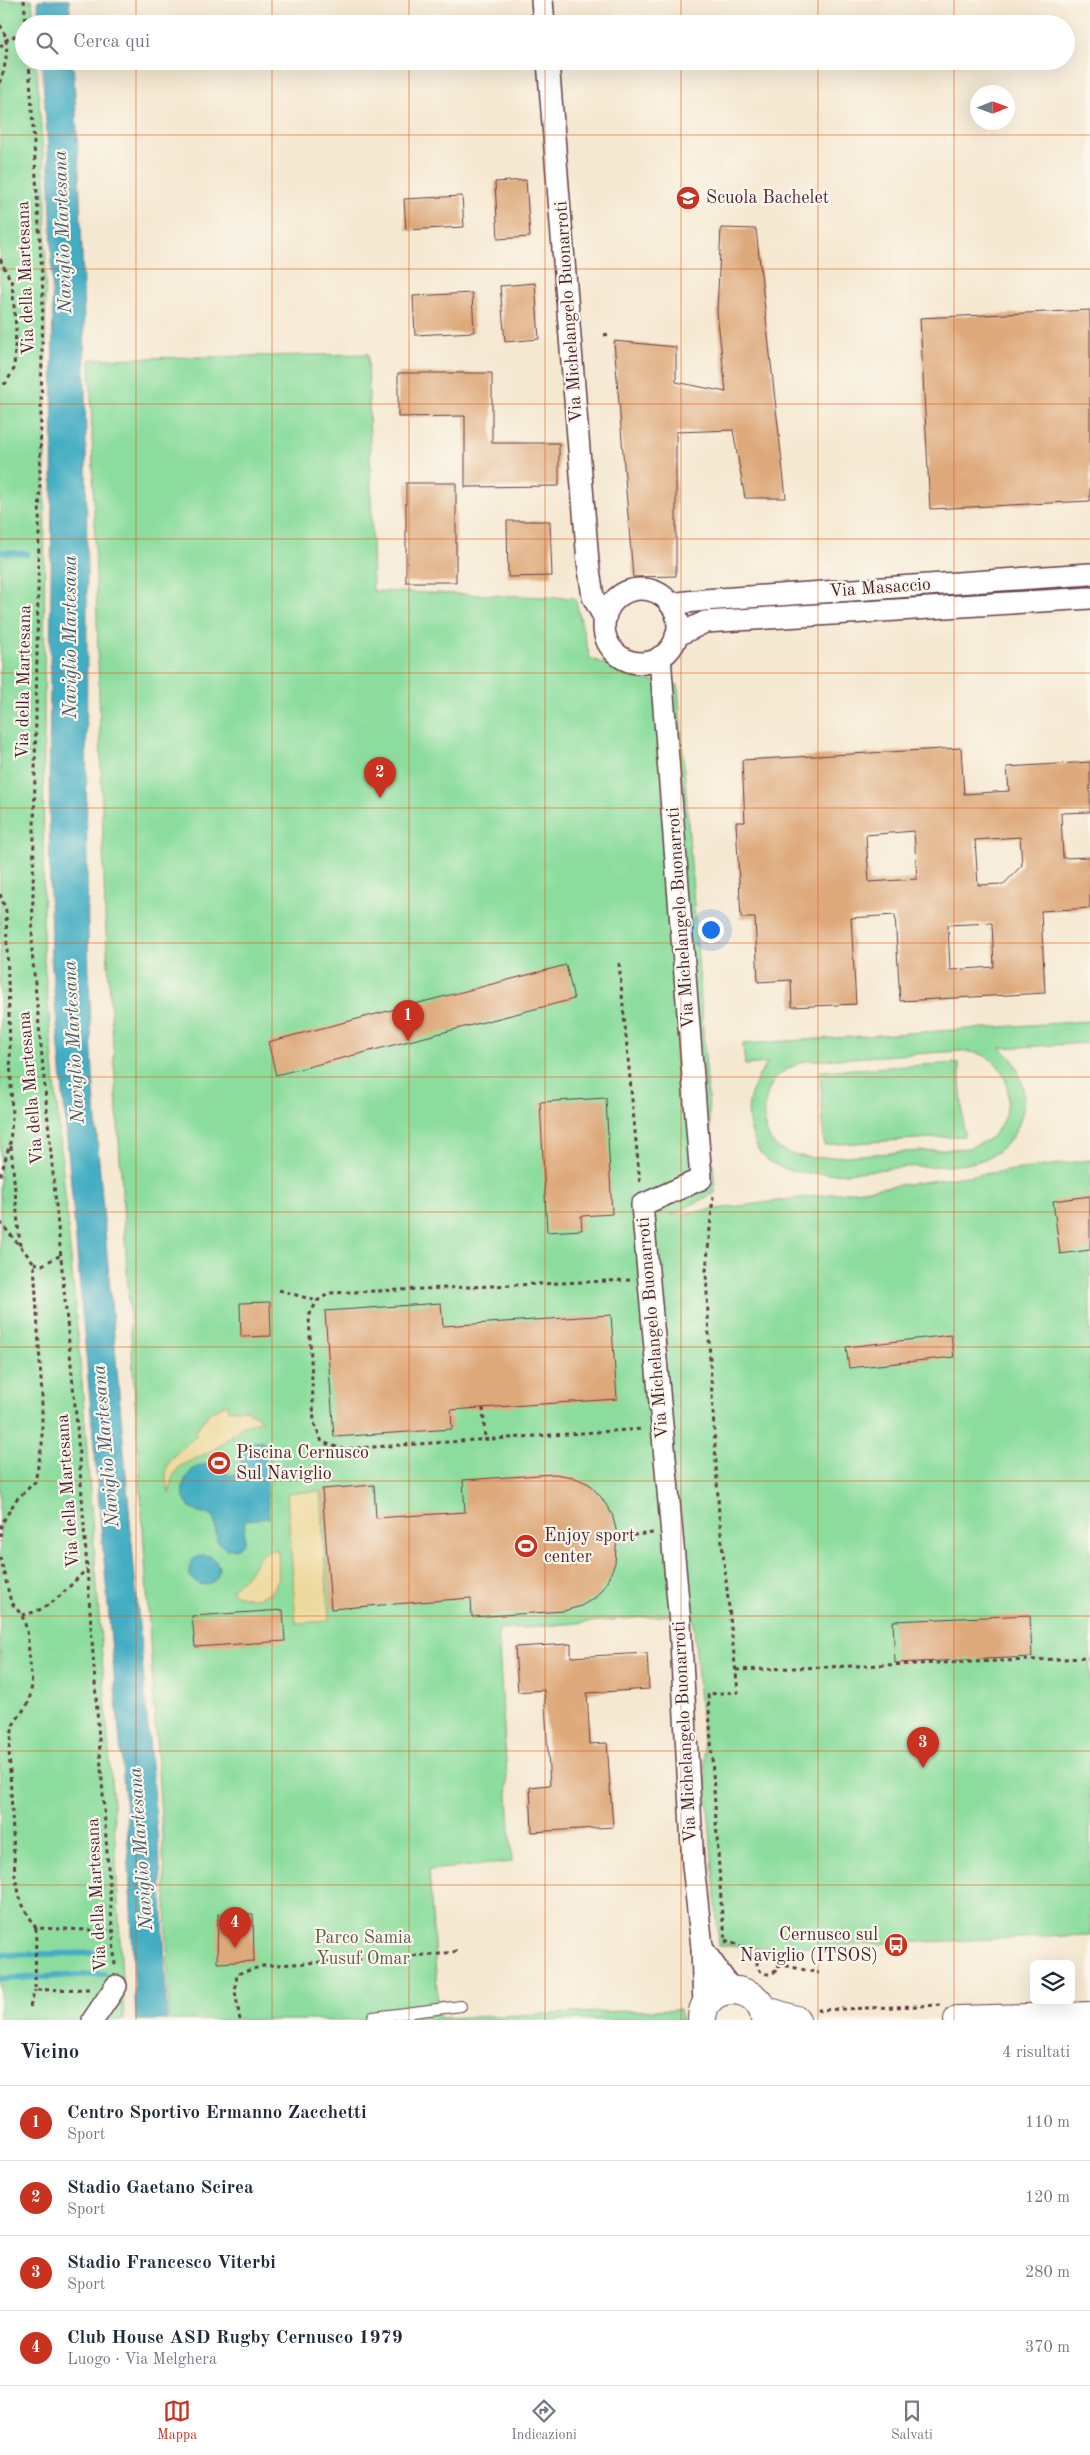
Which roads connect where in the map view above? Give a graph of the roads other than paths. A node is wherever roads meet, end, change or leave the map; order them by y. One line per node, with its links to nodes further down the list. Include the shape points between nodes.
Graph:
1 (542, 0): 2 (street)
2 (543, 15)
3 (549, 70): 4 (street, Via Michelangelo Buonarroti)
4 (588, 562): 6 (street, via 605,584); 9 (street, Via Michelangelo Buonarroti, via 593,597)
5 (1090, 574): 8 (street, Via Masaccio)
6 (621, 595): 8 (street, via 637,589 649,590); 9 (street, via 612,603)
7 (1090, 598): 10 (street, Via Masaccio, via 705,622)
8 (670, 604): 10 (street, via 676,618)
9 (605, 619): 11 (street, via 608,642 619,656 641,663)
10 (676, 636): 11 (street, Via Masaccio)
11 (660, 657): 12 (street, Via Michelangelo Buonarroti, via 701,1178 642,1205 680,1623 693,1866)
12 (702, 1948): 14 (street, Via Michelangelo Buonarroti); 18 (street, Via Michelangelo Buonarroti)
13 (113, 1990): 22 (street)
14 (731, 1990): 18 (street, via 717,1994); 19 (street, via 750,1994)
15 (461, 2006): 21 (lane)
16 (809, 2013): 19 (street)
17 (950, 2013): 20 (street)
18 (703, 2014)
19 (764, 2015)
20 (1090, 2016)
21 (373, 2017)
22 (93, 2020)

